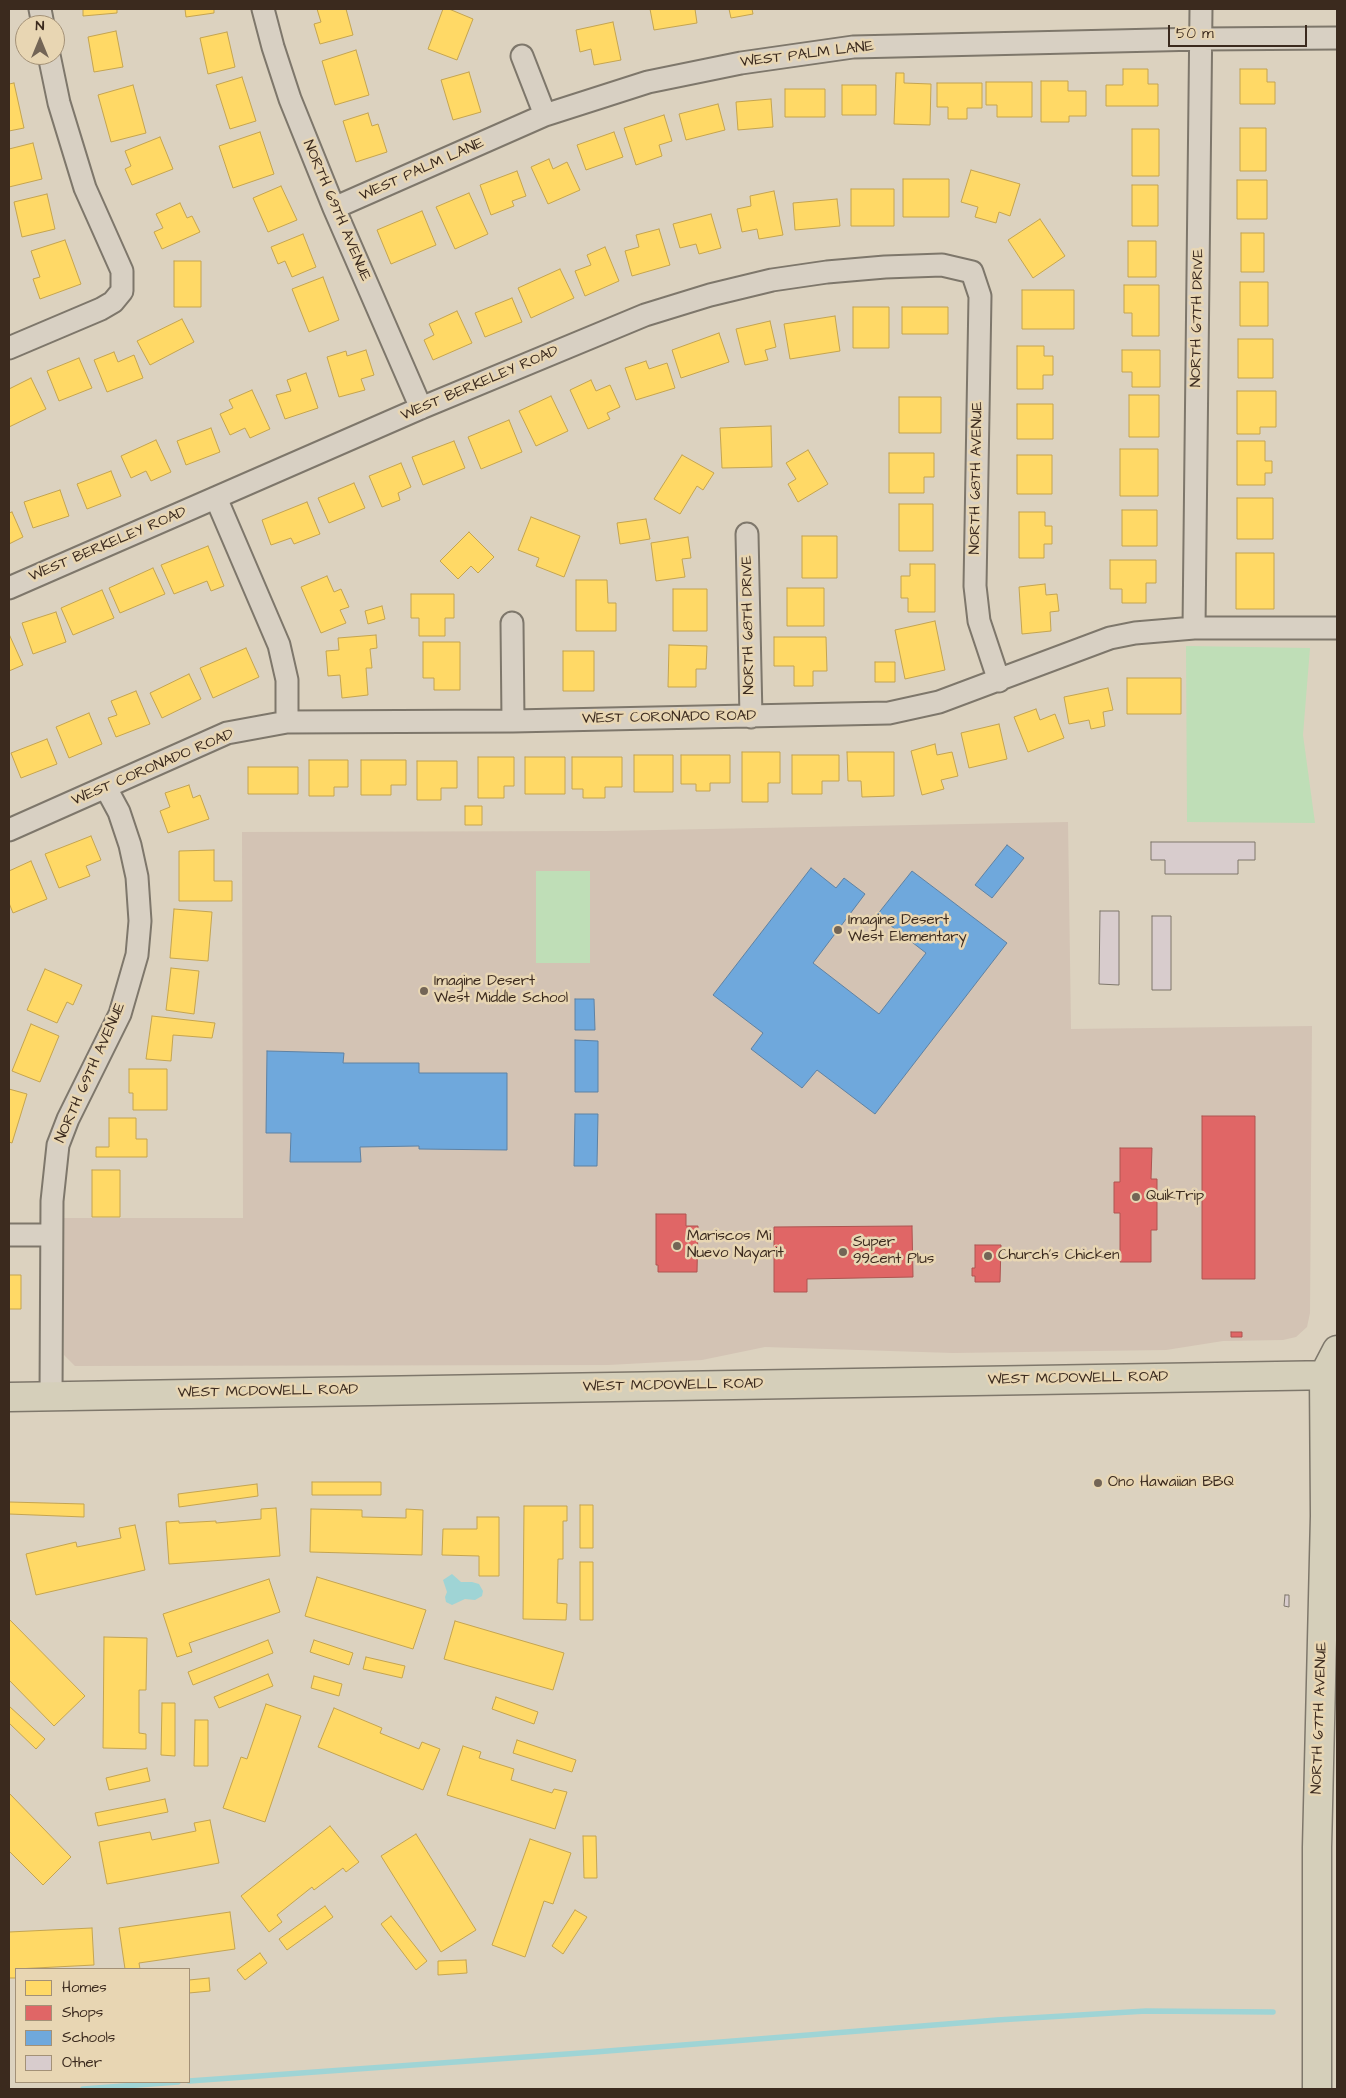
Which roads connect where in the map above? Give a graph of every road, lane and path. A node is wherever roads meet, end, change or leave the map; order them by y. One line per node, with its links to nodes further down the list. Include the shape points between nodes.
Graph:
1 (263, 9): 8 (street, NORTH 69TH AVENUE, via 290,99)
2 (1201, 9): 4 (street, NORTH 67TH DRIVE)
3 (1337, 38): 4 (street, WEST PALM LANE)
4 (1201, 39): 7 (street, WEST PALM LANE, via 854,47 741,63 648,82); 16 (street, NORTH 67TH DRIVE)
5 (522, 56): 7 (street)
6 (51, 65): 10 (street, via 85,188 122,271 122,291 102,309)
7 (545, 116): 8 (street, WEST PALM LANE)
8 (334, 208): 11 (street, NORTH 69TH AVENUE)
9 (972, 272): 11 (street, WEST BERKELEY ROAD, via 942,265 827,272 772,280 710,295 645,315); 18 (street, NORTH 68TH AVENUE, via 980,296 975,586 979,621)
10 (9, 348)
11 (421, 408): 12 (street, WEST BERKELEY ROAD)
12 (216, 498): 14 (street, WEST BERKELEY ROAD); 21 (street, via 279,645 287,680)
13 (747, 534): 19 (street, NORTH 68TH DRIVE)
14 (9, 588)
15 (512, 623): 20 (street)
16 (1194, 628): 17 (street, WEST CORONADO ROAD); 18 (street, WEST CORONADO ROAD, via 1110,638)
17 (1337, 628)
18 (999, 681): 19 (street, WEST CORONADO ROAD, via 939,702 889,713)
19 (751, 717): 20 (street, WEST CORONADO ROAD)
20 (513, 721): 21 (street, WEST CORONADO ROAD)
21 (287, 722): 22 (street, WEST CORONADO ROAD, via 227,733)
22 (106, 788): 23 (street, WEST CORONADO ROAD); 25 (street, NORTH 69TH AVENUE, via 119,812 137,877 140,921 137,955 120,1014 58,1145)
23 (9, 830)
24 (9, 1235): 25 (street)
25 (51, 1235): 28 (street, NORTH 69TH AVENUE)
26 (1337, 1350): 27 (main road, NORTH 67TH AVENUE)
27 (1331, 1375): 28 (main road, WEST MCDOWELL ROAD); 30 (main road, NORTH 67TH AVENUE, via 1325,1516)
28 (51, 1396): 29 (main road, WEST MCDOWELL ROAD)
29 (9, 1397)
30 (1329, 1696): 31 (main road, NORTH 67TH AVENUE, via 1317,1847)
31 (1317, 2089)

